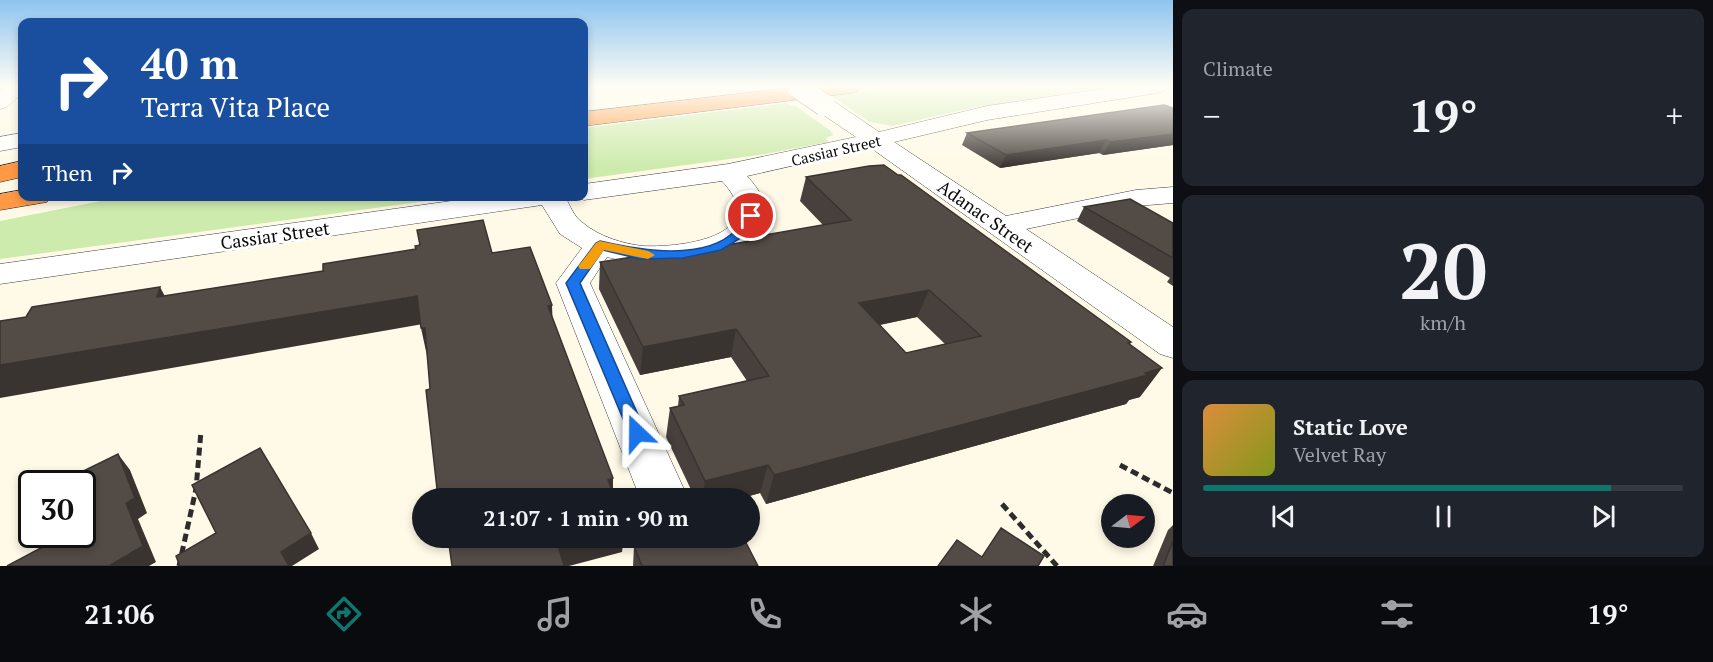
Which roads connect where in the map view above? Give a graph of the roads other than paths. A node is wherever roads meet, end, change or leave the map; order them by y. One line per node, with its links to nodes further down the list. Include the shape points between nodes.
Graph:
1 (631, 113): 4 (highway)
2 (837, 113): 5 (street, Adanac Street, bridge)
3 (985, 113): 5 (street, Cassiar Street)
4 (588, 119)
5 (877, 140): 9 (street, Cassiar Street); 19 (street, Adanac Street)
6 (18, 141): 7 (street)
7 (0, 144)
8 (18, 170): 10 (highway)
9 (728, 172): 12 (street, Cassiar Street); 20 (street, via 750,199 751,216 740,233 716,247 683,255 640,255)
10 (0, 174)
11 (18, 191): 13 (highway)
12 (588, 191)
13 (0, 195)
14 (1170, 197): 19 (street, via 1136,198)
15 (18, 199): 18 (highway)
16 (516, 201): 21 (street, Cassiar Street)
17 (553, 201): 20 (street, via 571,229)
18 (0, 202)
19 (1000, 226): 22 (street, Adanac Street)
20 (600, 245): 23 (street, via 573,283)
21 (0, 274)
22 (1173, 345)
23 (660, 488)

